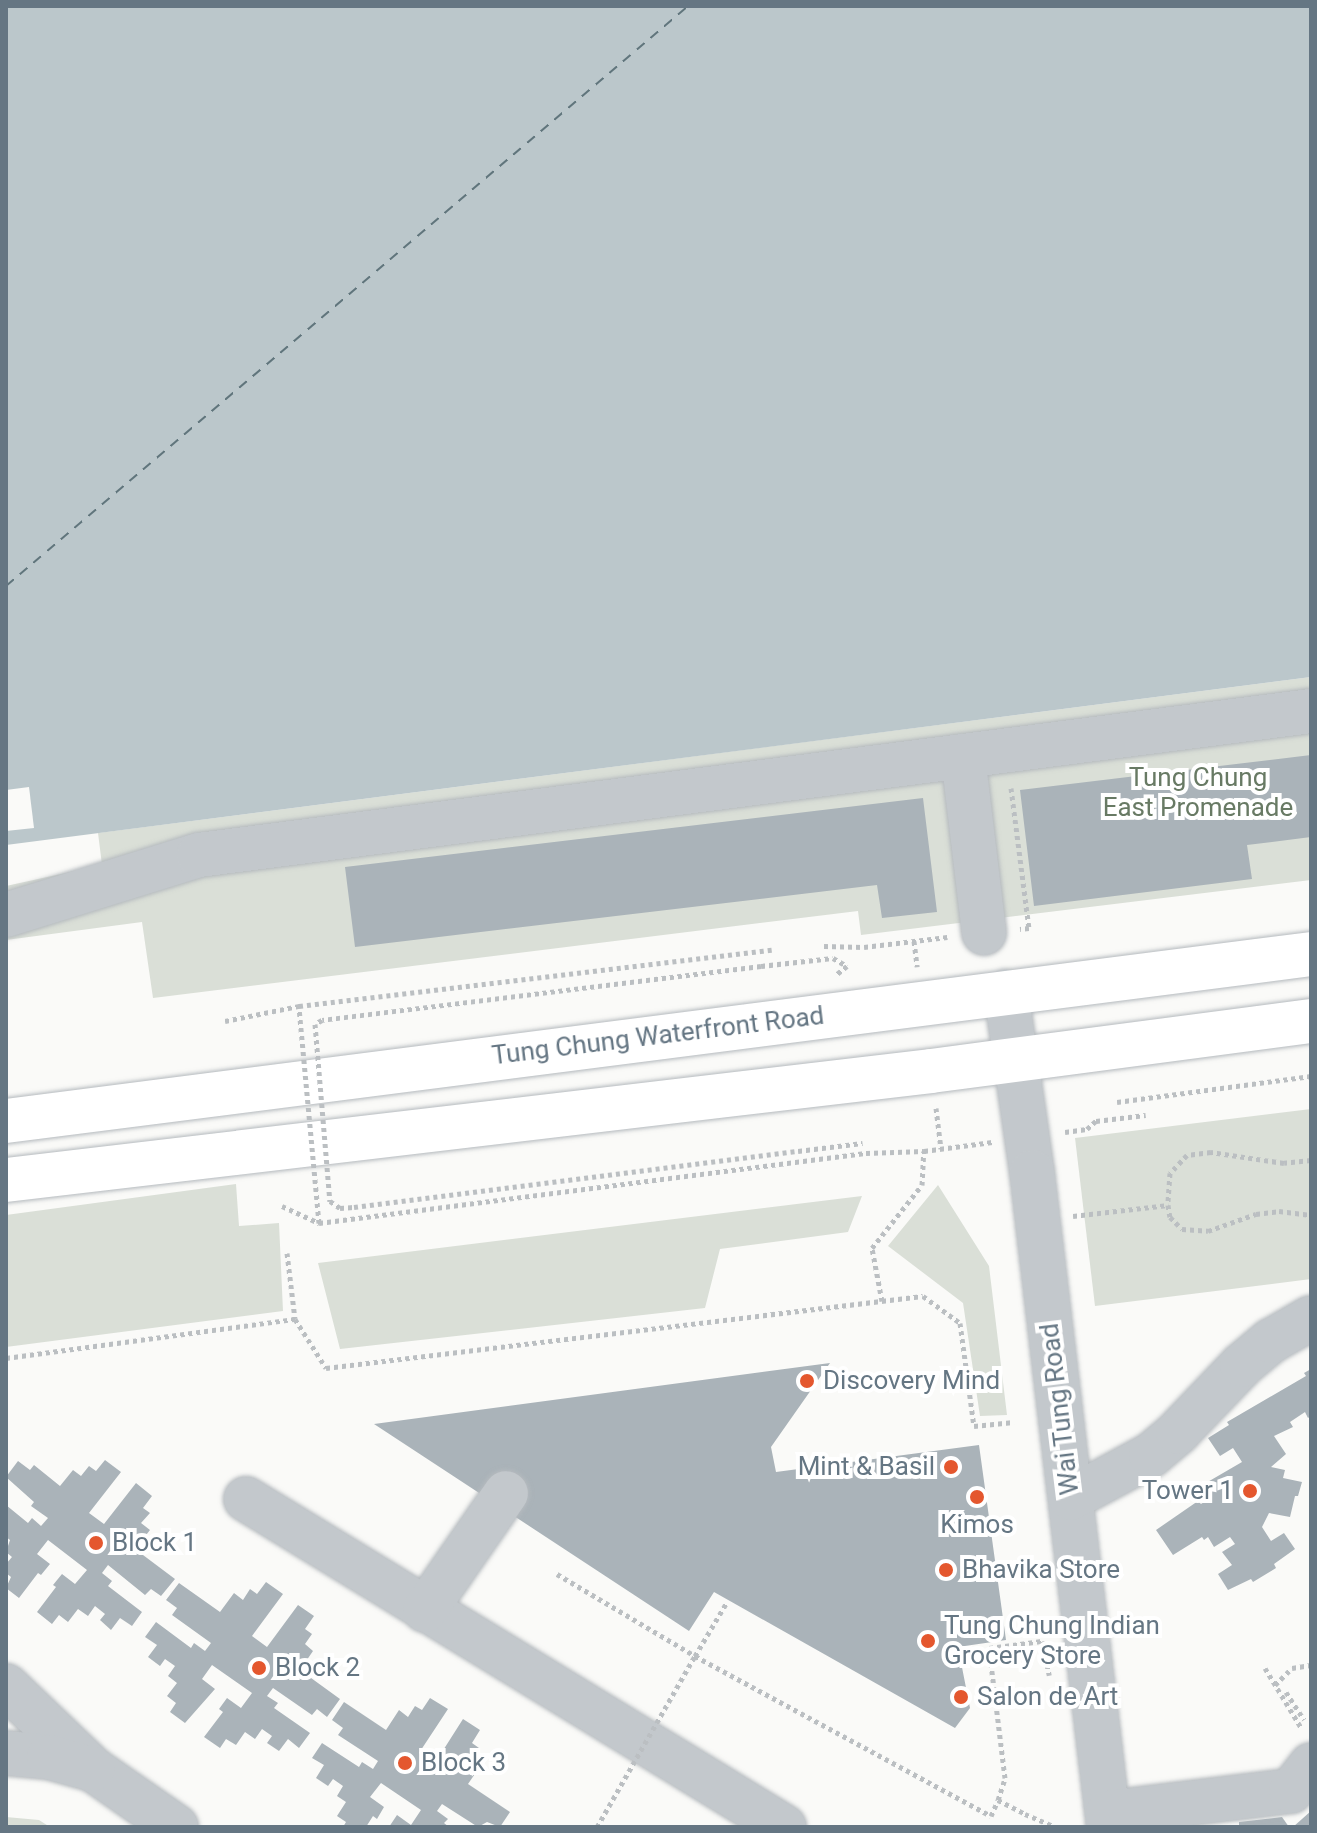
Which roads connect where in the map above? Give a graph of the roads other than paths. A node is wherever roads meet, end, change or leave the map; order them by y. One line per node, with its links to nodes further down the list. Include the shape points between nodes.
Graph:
1 (1311, 711): 2 (street)
2 (963, 756): 3 (street, via 199,855); 4 (street)
3 (6, 915)
4 (984, 933)
5 (1311, 954): 6 (main road, Tung Chung Waterfront Road)
6 (1006, 992): 8 (street, Wai Tung Road); 9 (main road, Tung Chung Waterfront Road)
7 (1311, 1021): 8 (main road)
8 (1015, 1060): 10 (main road); 13 (street, Wai Tung Road)
9 (6, 1121)
10 (6, 1180)
11 (1311, 1318): 13 (street, via 1242,1365 1151,1455)
12 (506, 1493): 15 (street)
13 (1071, 1498): 20 (street, Wai Tung Road)
14 (246, 1499): 15 (street)
15 (425, 1610): 22 (street)
16 (6, 1686): 19 (street)
17 (1308, 1749): 20 (street, via 1291,1791)
18 (6, 1753): 19 (street, via 49,1757)
19 (94, 1770): 21 (street)
20 (1108, 1820)
21 (176, 1827)
22 (784, 1827)

